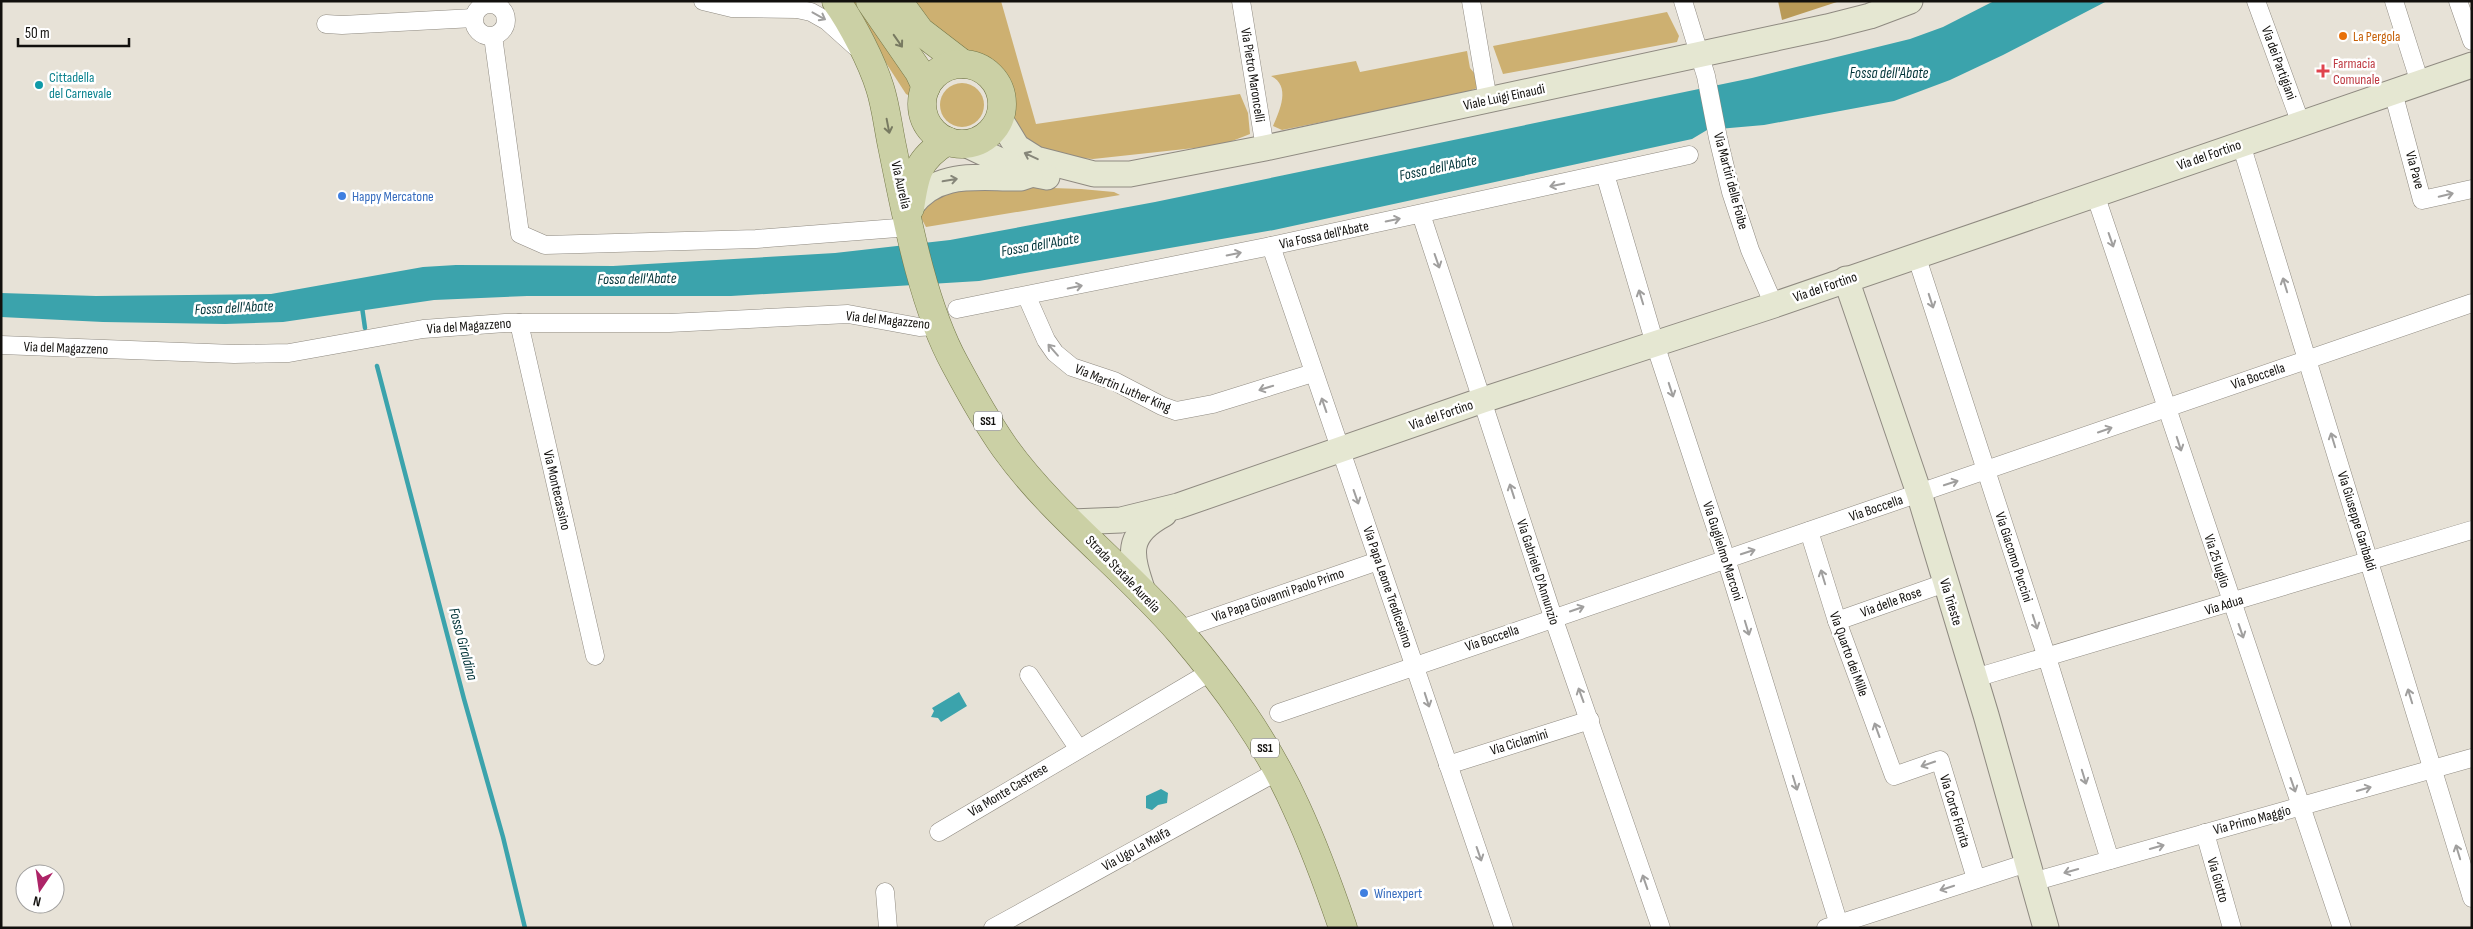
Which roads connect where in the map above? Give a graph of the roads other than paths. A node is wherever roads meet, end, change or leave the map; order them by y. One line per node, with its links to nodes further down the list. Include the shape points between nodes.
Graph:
1 (703, 1): 16 (street, one-way to 16, via 732,8 811,12 827,21)
2 (836, 1): 16 (main road, Via Aurelia)
3 (870, 1): 21 (main road, one-way to 21)
4 (898, 1): 17 (main road, via 920,31)
5 (1242, 1): 28 (street, Via Pietro Maroncelli)
6 (1471, 1): 23 (street)
7 (1683, 1): 18 (street, Via Martiri delle Foibe)
8 (1910, 1): 18 (street, Viale Luigi Einaudi, via 1870,16)
9 (2256, 1): 25 (street, Via dei Partigiani)
10 (2394, 1): 20 (street)
11 (2458, 1): 15 (street)
12 (485, 7): 13 (street, via 352,25); 14 (street, via 479,32); 14 (street, via 503,11 506,21 502,30)
13 (326, 24)
14 (493, 36): 36 (street, via 520,234 545,244 756,238)
15 (2472, 41)
16 (867, 57): 26 (main road, Via Aurelia, via 910,109); 36 (main road, Via Aurelia, one-way to 36, via 884,104)
17 (963, 64): 21 (main road, via 937,73); 24 (main road, via 980,68 998,86 1002,102)
18 (1703, 65): 23 (street, Viale Luigi Einaudi); 42 (street, Via Martiri delle Foibe, via 1731,192 1750,250)
19 (2472, 65): 20 (street, Via del Fortino)
20 (2420, 83): 22 (street, Via del Fortino)
21 (926, 87): 26 (main road, via 922,103)
22 (2394, 92): 25 (street, Via del Fortino); 33 (street, Via Pave, one-way to 33, via 2422,200)
23 (1488, 100): 28 (street, Viale Luigi Einaudi)
24 (1000, 119): 26 (main road, via 986,136); 30 (street, Viale Luigi Einaudi, one-way to 24, via 1027,155 1014,144)
25 (2301, 124): 27 (street, Via del Fortino)
26 (947, 136): 32 (street, Viale Luigi Einaudi); 36 (main road, Via Aurelia, via 922,161 914,180)
27 (2241, 144): 34 (street, Via del Fortino); 47 (street, Via Giuseppe Garibaldi, one-way to 27)
28 (1265, 148): 30 (street, Viale Luigi Einaudi, via 1130,174)
29 (1689, 155): 31 (street, Via Fossa dell'Abate)
30 (1094, 174): 32 (street, Viale Luigi Einaudi, via 1065,177)
31 (1605, 174): 35 (street, Via Fossa dell'Abate, one-way to 35); 45 (street, Via Guglielmo Marconi, one-way to 31)
32 (1031, 175): 36 (street, Viale Luigi Einaudi, one-way to 32, via 923,191 945,180)
33 (2472, 189)
34 (2095, 194): 38 (street, Via del Fortino); 50 (street, Via 25 luglio, one-way to 50)
35 (1421, 214): 37 (street, Via Fossa dell'Abate, one-way to 35); 49 (street, Via Gabriele D'Annunzio, one-way to 49)
36 (910, 221): 43 (main road, Strada Statale Aurelia / SS1)
37 (1271, 246): 40 (street, Via Fossa dell'Abate, one-way to 37); 48 (street, Via Papa Leone Tredicesimo)
38 (1916, 255): 39 (street, Via del Fortino); 52 (street, Via Giacomo Puccini, one-way to 52)
39 (1846, 279): 42 (street, Via del Fortino); 53 (street, Via Trieste)
40 (1027, 297): 43 (street, Via Fossa dell'Abate); 48 (street, Via Martin Luther King, one-way to 40, via 1212,404 1176,411 1114,381 1072,367 1055,353 1046,340)
41 (2472, 304): 47 (street, Via Boccella)
42 (1774, 305): 45 (street, Via del Fortino)
43 (941, 312): 44 (street, Via del Magazzeno, via 919,327 848,314 669,323); 54 (main road, Strada Statale Aurelia / SS1, via 954,363 1004,447)
44 (520, 323): 46 (street, Via del Magazzeno, via 423,329 289,353 234,354); 68 (street, Via Montecassino)
45 (1655, 344): 49 (street, Via del Fortino); 59 (street, Via Guglielmo Marconi, one-way to 59)
46 (1, 345)
47 (2308, 359): 50 (street, Via Boccella); 61 (street, Via Giuseppe Garibaldi, one-way to 47)
48 (1312, 373): 51 (street, Via Papa Leone Tredicesimo, one-way to 48)
49 (1483, 400): 51 (street, Via del Fortino); 65 (street, Via Gabriele D'Annunzio, one-way to 49)
50 (2168, 408): 52 (street, Via Boccella, one-way to 50); 64 (street, Via 25 luglio, one-way to 64)
51 (1340, 451): 55 (street, Via del Fortino, via 1178,506 1146,524); 60 (street, Via Papa Leone Tredicesimo, one-way to 60)
52 (1986, 471): 53 (street, Via Boccella, one-way to 52); 69 (street, Via Giacomo Puccini, one-way to 69)
53 (1919, 493): 57 (street, Via Boccella); 62 (street, Via Trieste)
54 (1072, 522): 55 (street); 58 (main road, Strada Statale Aurelia / SS1)
55 (1128, 529): 58 (street, Via del Fortino); 63 (street)
56 (2472, 530): 61 (street, Via Adua)
57 (1809, 531): 59 (street, Via Boccella, one-way to 57); 66 (street, Via Quarto dei Mille, one-way to 57)
58 (1103, 554): 63 (main road, Strada Statale Aurelia / SS1)
59 (1726, 559): 65 (street, Via Boccella, one-way to 59); 90 (street, Via Guglielmo Marconi, one-way to 90)
60 (1378, 561): 67 (street, Via Papa Giovanni Paolo Primo); 70 (street, Via Papa Leone Tredicesimo)
61 (2369, 562): 64 (street, Via Adua); 79 (street, Via Giuseppe Garibaldi, one-way to 61)
62 (1945, 583): 66 (street, Via delle Rose); 73 (street, Via Trieste)
63 (1144, 595): 67 (main road, Strada Statale Aurelia / SS1)
64 (2231, 603): 69 (street, Via Adua); 82 (street, Via 25 luglio, one-way to 82)
65 (1553, 618): 70 (street, Via Boccella); 75 (street, Via Gabriele D'Annunzio, one-way to 65)
66 (1837, 621): 81 (street, Via Quarto dei Mille, one-way to 66)
67 (1178, 630): 71 (main road, Strada Statale Aurelia / SS1)
68 (595, 656)
69 (2047, 658): 73 (street, Via Adua); 85 (street, Via Giacomo Puccini, one-way to 85)
70 (1415, 665): 74 (street, Via Boccella); 78 (street, Via Papa Leone Tredicesimo, one-way to 78)
71 (1212, 671): 76 (street, Via Monte Castrese); 80 (main road, Strada Statale Aurelia / SS1, via 1246,717)
72 (1029, 675): 76 (street)
73 (1975, 678): 86 (street, Via Trieste)
74 (1279, 713)
75 (1590, 720): 78 (street, Via Ciclamini); 95 (street, Via Gabriele D'Annunzio, one-way to 75)
76 (1078, 748): 83 (street, Via Monte Castrese)
77 (2472, 758): 79 (street, Via Primo Maggio)
78 (1448, 765): 94 (street, Via Papa Leone Tredicesimo, one-way to 94)
79 (2433, 769): 82 (street, Via Primo Maggio, one-way to 79); 89 (street, Via Giuseppe Garibaldi, one-way to 79)
80 (1278, 771): 92 (street, Via Ugo La Malfa); 93 (main road, Strada Statale Aurelia / SS1, via 1296,807)
81 (1894, 776): 87 (street, Via Corte Fiorita, one-way to 81, via 1940,760)
82 (2300, 807): 84 (street, Via Primo Maggio); 98 (street, Via 25 luglio)
83 (939, 832)
84 (2205, 833): 85 (street, Via Primo Maggio, one-way to 84); 97 (street, Via Giotto)
85 (2110, 860): 86 (street, Via Primo Maggio, one-way to 86)
86 (2030, 872): 87 (street, Via Primo Maggio); 96 (street, Via Trieste)
87 (1976, 879): 90 (street, Via Primo Maggio, one-way to 90)
88 (885, 892): 91 (street)
89 (2472, 898)
90 (1835, 926)
91 (888, 928)
92 (993, 928)
93 (1344, 928)
94 (1504, 928)
95 (1661, 928)
96 (2046, 928)
97 (2232, 928)
98 (2342, 928)

